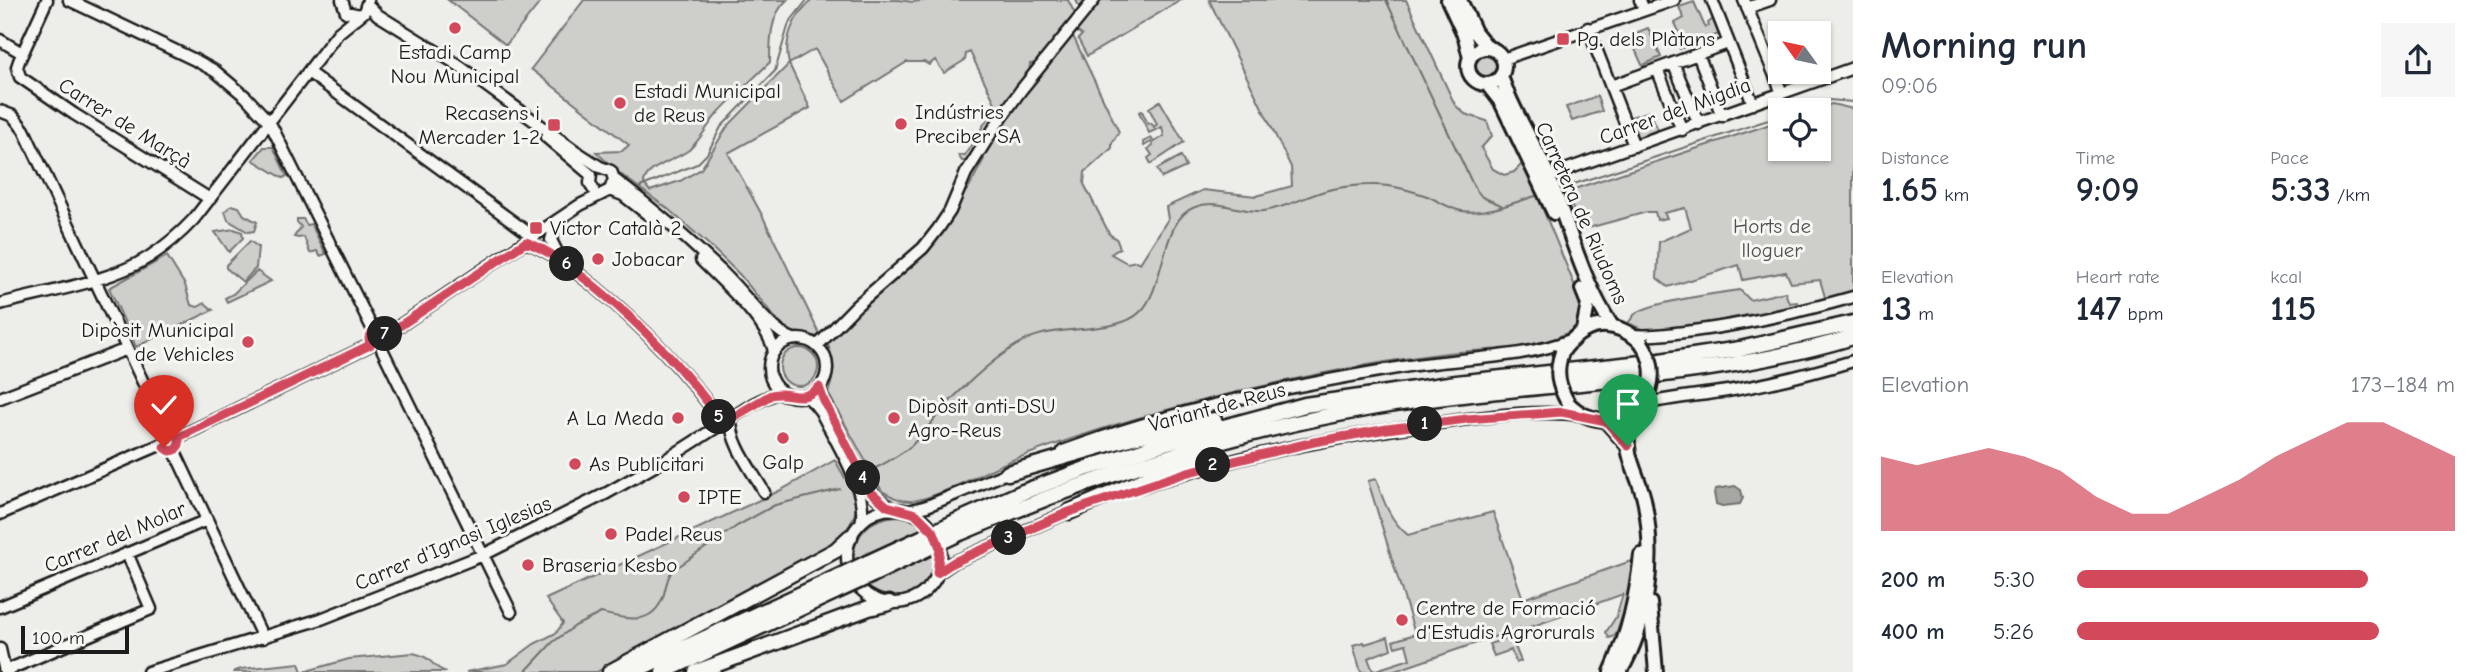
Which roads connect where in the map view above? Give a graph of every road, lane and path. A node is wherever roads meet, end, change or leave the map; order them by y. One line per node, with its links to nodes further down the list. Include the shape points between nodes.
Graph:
1 (47, 0): 19 (street)
2 (68, 0): 34 (street, via 215,71)
3 (342, 0): 13 (street)
4 (1094, 0): 62 (street, via 996,125 923,248)
5 (1448, 0): 21 (main road)
6 (1460, 0): 18 (main road)
7 (1674, 0): 11 (street)
8 (1712, 0): 17 (street)
9 (1770, 0): 10 (street)
10 (1746, 4): 30 (street)
11 (1642, 5): 14 (street)
12 (365, 8): 13 (street, via 356,16); 15 (street); 38 (street, via 484,83); 39 (street, via 463,74)
13 (346, 12): 15 (street)
14 (1588, 28): 22 (street); 29 (street)
15 (338, 33): 26 (street)
16 (0, 40): 19 (street)
17 (1728, 43): 20 (street); 31 (street)
18 (1488, 48): 21 (main road); 22 (main road)
19 (22, 52): 44 (street, Carrer de Marçà, via 20,77)
20 (1698, 54): 23 (street); 33 (street)
21 (1471, 58): 28 (main road, via 1471,74)
22 (1503, 59): 27 (main road)
23 (1674, 63): 25 (street); 35 (street)
24 (1853, 68): 30 (street, Carrer del Migdia)
25 (1657, 69): 29 (street); 36 (street)
26 (308, 72): 34 (street); 47 (street)
27 (1501, 76): 28 (main road); 40 (main road, Carretera de Riudoms)
28 (1487, 84): 54 (main road, Carretera de Riudoms, via 1501,102 1553,209 1588,304)
29 (1611, 86): 37 (street)
30 (1782, 93): 31 (street, Carrer del Migdia)
31 (1754, 104): 33 (street, Carrer del Migdia)
32 (0, 111): 49 (street, via 21,125)
33 (1722, 116): 35 (street, Carrer del Migdia)
34 (270, 123): 44 (street); 55 (street)
35 (1699, 124): 36 (street, Carrer del Migdia)
36 (1682, 130): 37 (street, Carrer del Migdia)
37 (1634, 146): 40 (street, Carrer del Migdia)
38 (600, 167): 39 (street); 41 (street, via 611,171)
39 (591, 175): 42 (street)
40 (1549, 176): 53 (main road, Carretera de Riudoms, via 1595,301)
41 (614, 179): 43 (street); 58 (street, via 722,271 777,331)
42 (593, 188): 43 (street); 45 (street)
43 (609, 190): 45 (street); 65 (street, via 623,195 669,231 724,283 763,327)
44 (210, 199): 49 (street, via 176,238 147,259)
45 (580, 205): 46 (street)
46 (555, 222): 47 (street); 48 (street, via 552,246)
47 (530, 240): 48 (street); 56 (street)
48 (564, 262): 78 (street, via 623,310)
49 (93, 280): 51 (street); 63 (street)
50 (1853, 298): 59 (street, via 1728,326)
51 (0, 304)
52 (1853, 323): 74 (highway, Variant de Reus, via 1740,349 1660,361)
53 (1612, 326): 54 (main road); 59 (main road)
54 (1583, 330): 60 (main road)
55 (374, 332): 56 (street); 61 (street)
56 (386, 335): 64 (street)
57 (1853, 337): 77 (highway, Variant de Reus, via 1744,362 1462,395)
58 (793, 339): 62 (street); 65 (street)
59 (1637, 339): 72 (main road, bridge, via 1653,367)
60 (1571, 340): 76 (main road, bridge, via 1562,352 1558,383 1568,403); 87 (street, via 1520,353 1381,370 1227,400 1075,446)
61 (370, 345): 64 (street); 82 (street)
62 (817, 346): 68 (street, via 827,369)
63 (127, 349): 71 (street); 81 (street)
64 (382, 349): 100 (street)
65 (774, 351): 67 (street)
66 (1853, 361): 72 (street, via 1721,392)
67 (770, 374): 69 (street); 73 (street, Carrer d'Ignasi Iglesias, via 768,391)
68 (819, 387): 70 (street); 91 (street, via 865,483)
69 (787, 394): 70 (street); 73 (street, Carrer d'Ignasi Iglesias, via 776,393)
70 (806, 396): 96 (street, via 821,412 857,487 863,508)
71 (0, 398)
72 (1644, 400): 75 (main road)
73 (753, 404): 78 (street, Carrer d'Ignasi Iglesias)
74 (1305, 405): 87 (highway, via 1280,404 1133,437); 97 (highway, Variant de Reus, via 1088,468 1023,492)
75 (1629, 414): 79 (main road); 85 (main road)
76 (1582, 415): 79 (main road); 93 (street, via 1562,412 1467,419 1314,442 1188,472)
77 (1324, 418): 93 (highway, via 1202,454); 97 (highway, Variant de Reus, via 1164,456)
78 (727, 420): 80 (street, Carrer d'Ignasi Iglesias); 83 (street)
79 (1606, 421): 85 (main road)
80 (714, 429): 83 (street); 100 (street, Carrer d'Ignasi Iglesias, via 607,493)
81 (166, 433): 82 (street); 84 (street)
82 (179, 437): 86 (street)
83 (735, 441): 89 (street)
84 (162, 444): 86 (street); 94 (street)
85 (1628, 446): 88 (main road)
86 (174, 450): 95 (street)
87 (1007, 473): 92 (street)
88 (1636, 475): 90 (main road); 108 (main road, via 1646,550 1642,594)
89 (764, 492)
90 (1645, 500): 108 (main road, via 1650,542 1646,594); 115 (main road, via 1654,543 1650,621)
91 (894, 509): 92 (street); 96 (street, via 876,512)
92 (909, 511): 101 (street, via 934,532 940,548)
93 (1069, 512): 101 (street)
94 (0, 514)
95 (207, 520): 99 (street, Carrer del Molar); 106 (street)
96 (860, 523): 98 (street)
97 (958, 528): 102 (highway, Variant de Reus, bridge)
98 (850, 537): 103 (street, via 851,577 867,595); 111 (highway, via 836,550)
99 (128, 553): 104 (street, Carrer del Molar); 109 (street, via 151,609)
100 (483, 555): 105 (street); 106 (street, Carrer d'Ignasi Iglesias)
101 (937, 573): 103 (street, via 916,597)
102 (832, 586): 112 (highway, Variant de Reus); 113 (highway, Variant de Reus)
103 (889, 603): 114 (highway)
104 (0, 607)
105 (511, 612)
106 (263, 638): 110 (street, Carrer d'Ignasi Iglesias)
107 (0, 649): 109 (street)
108 (1620, 671)
109 (5, 672)
110 (148, 672)
111 (610, 672)
112 (632, 672)
113 (663, 672)
114 (696, 672)
115 (1656, 672)

